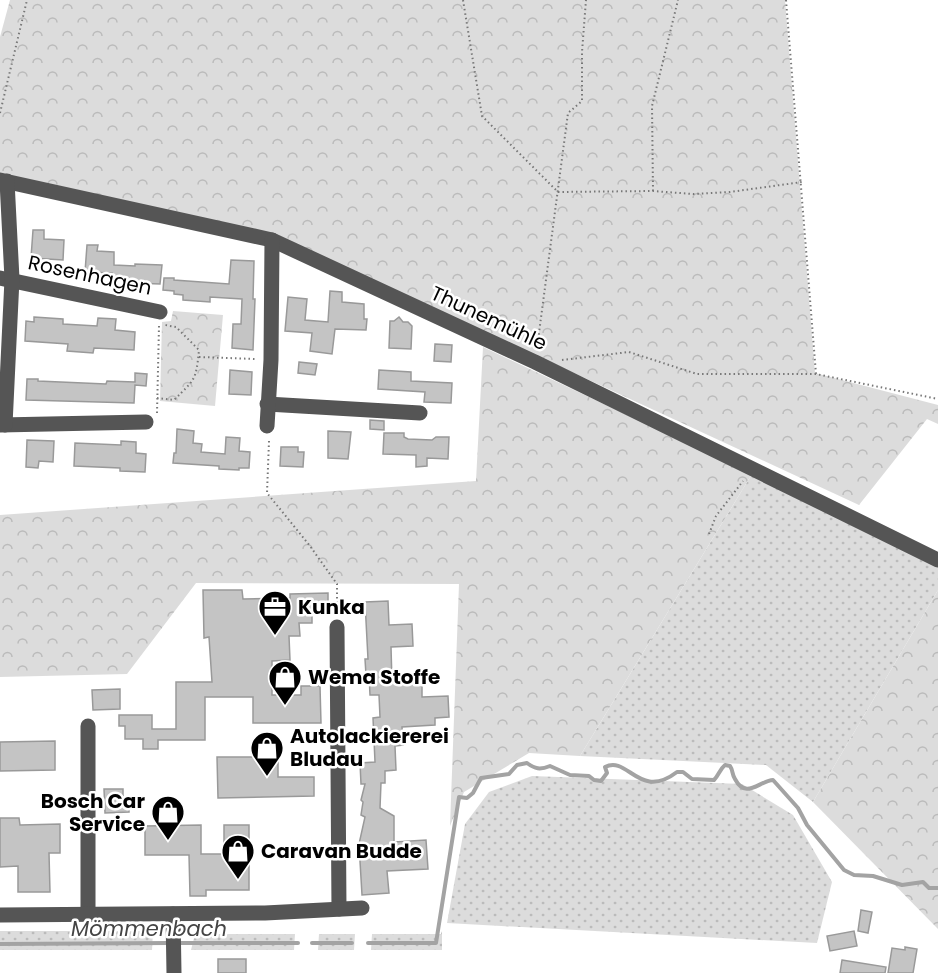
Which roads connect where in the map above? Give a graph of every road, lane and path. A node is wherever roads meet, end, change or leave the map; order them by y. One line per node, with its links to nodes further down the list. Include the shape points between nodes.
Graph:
1 (27, 0): 6 (path)
2 (463, 0): 10 (path, via 482,116)
3 (586, 0): 10 (path, via 582,101 568,113)
4 (678, 0): 9 (path, via 652,106)
5 (786, 0): 8 (path)
6 (0, 113)
7 (3, 180): 11 (street, Thunemühle); 12 (street, Rosenhagen)
8 (802, 182): 9 (path, via 730,192); 18 (path)
9 (652, 191): 10 (path)
10 (558, 192): 17 (path)
11 (272, 240): 15 (street); 17 (street, Thunemühle)
12 (6, 278): 13 (street, Rosenhagen); 24 (street, Rosenhagen)
13 (160, 318): 14 (path, via 176,327 199,350); 19 (path)
14 (198, 357): 15 (path); 19 (path, via 196,378 174,400)
15 (271, 360): 21 (street)
16 (559, 360): 18 (path, via 629,352 697,374)
17 (535, 362): 26 (street, Thunemühle)
18 (816, 374): 20 (path)
19 (157, 398): 23 (path, via 156,416)
20 (938, 399)
21 (267, 404): 22 (street); 25 (street)
22 (420, 413)
23 (146, 422): 24 (street, Rosenhagen)
24 (3, 425)
25 (267, 426): 29 (path, via 267,493 336,584)
26 (752, 470): 27 (path, via 716,516); 28 (street, Thunemühle)
27 (709, 534)
28 (938, 560)
29 (336, 627): 32 (street)
30 (88, 726): 35 (street)
31 (362, 908): 32 (street)
32 (339, 909): 33 (street)
33 (173, 914): 35 (street); 36 (street)
34 (0, 915): 35 (street)
35 (88, 915)
36 (174, 973)

